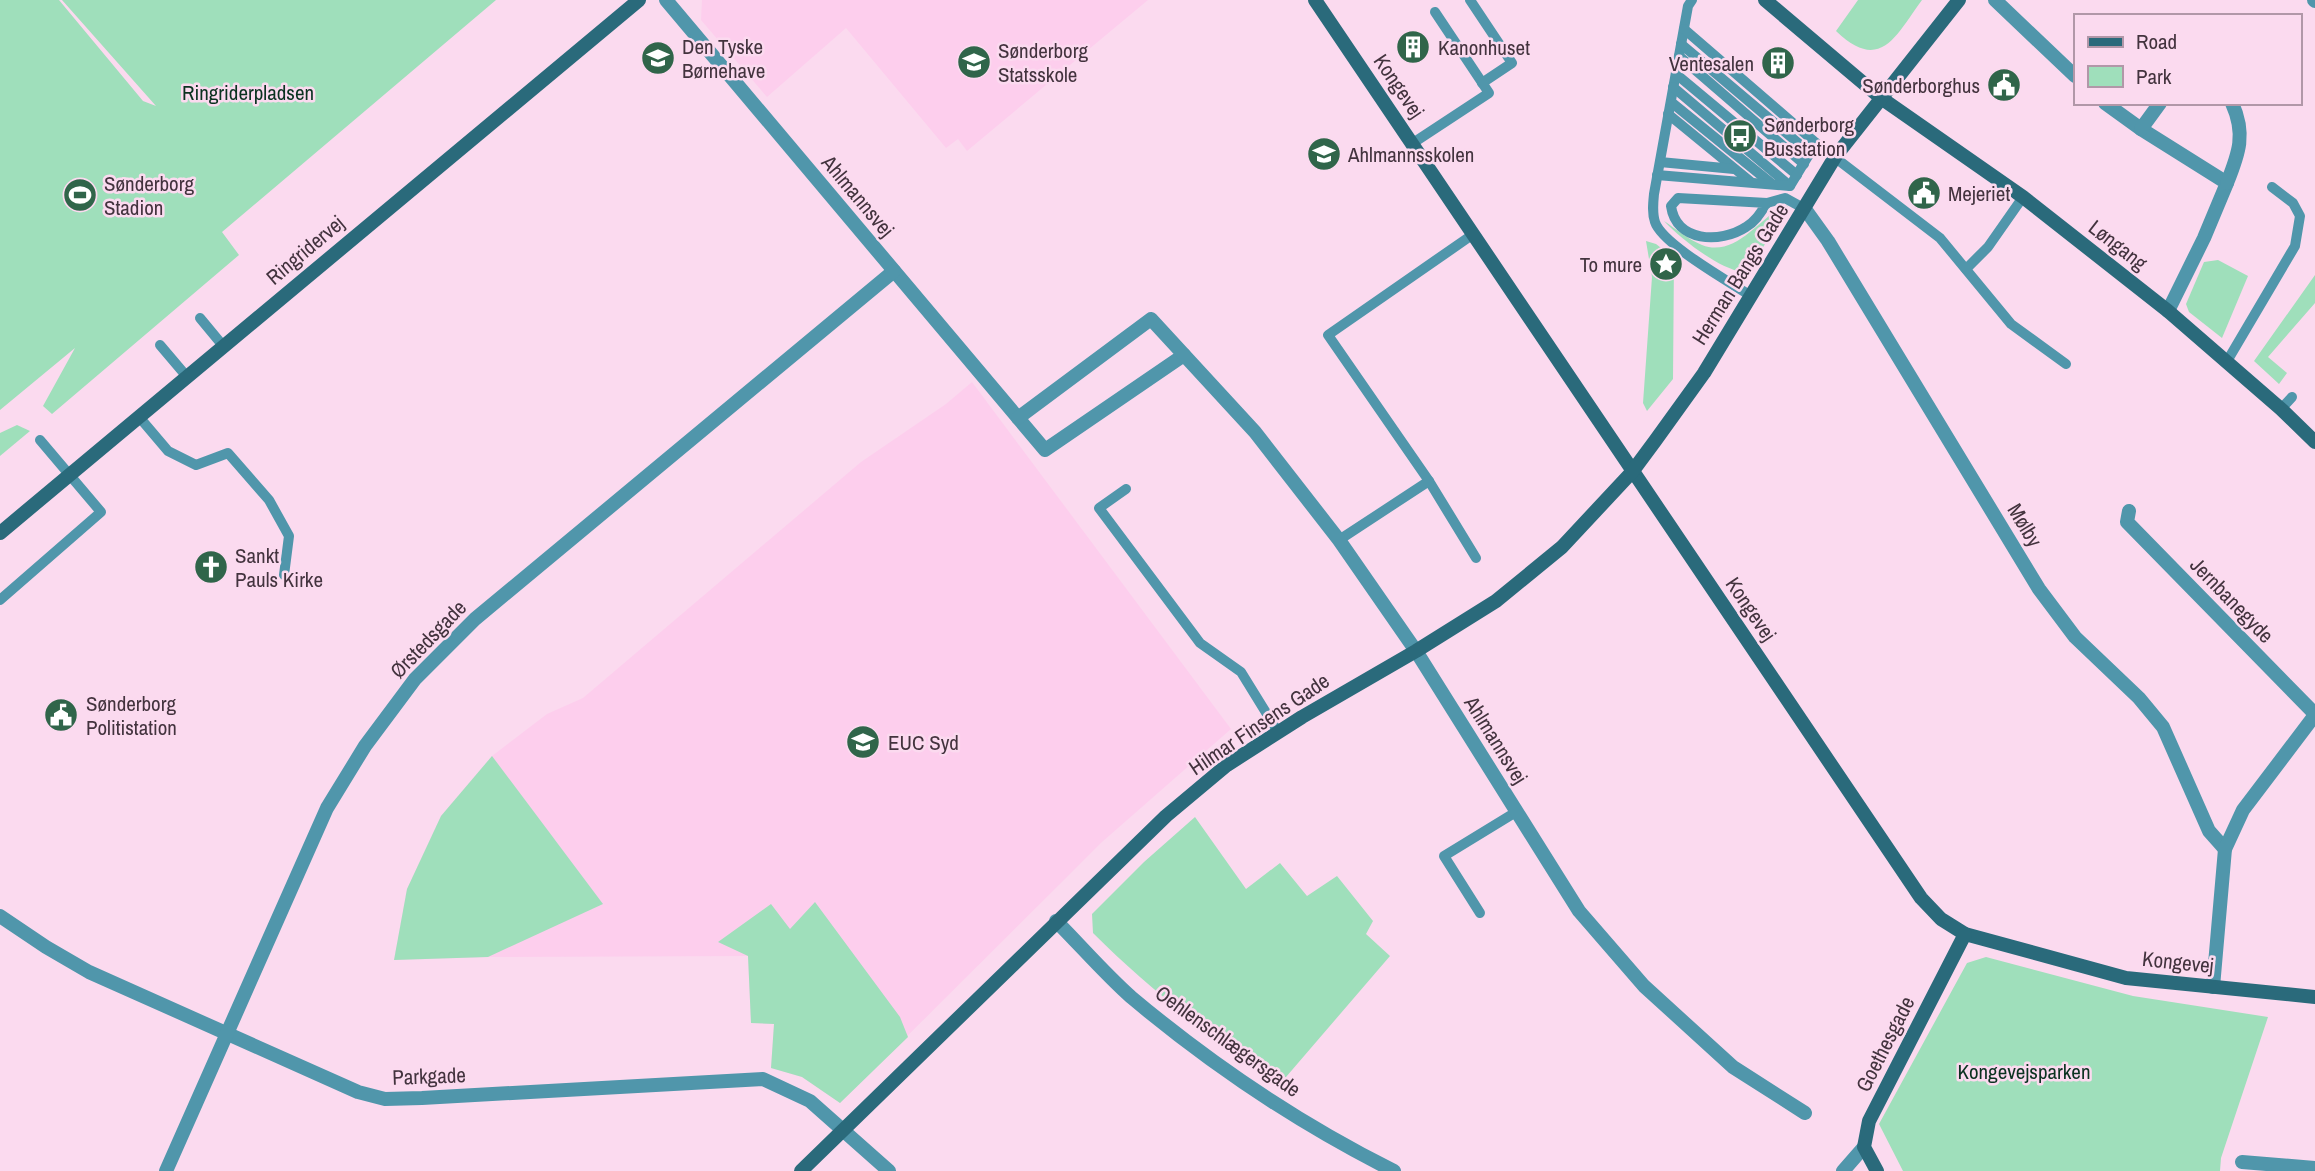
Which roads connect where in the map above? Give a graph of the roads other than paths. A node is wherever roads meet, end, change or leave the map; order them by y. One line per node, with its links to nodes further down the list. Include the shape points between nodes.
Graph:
1 (639, 0): 48 (street, Ringridervej)
2 (666, 0): 43 (street, Ahlmannsvej)
3 (1315, 0): 24 (street, Kongevej)
4 (1470, 0): 15 (lane, via 1512,63)
5 (1692, 0): 10 (lane)
6 (1765, 0): 17 (street, Løngang)
7 (1959, 0): 17 (street, Herman Bangs Gade)
8 (1995, 0): 14 (street)
9 (1435, 12): 15 (lane)
10 (1684, 29): 11 (lane); 25 (lane)
11 (1681, 44): 12 (lane); 26 (lane)
12 (1679, 56): 13 (lane); 29 (lane)
13 (1676, 74): 16 (lane); 32 (lane)
14 (2074, 75)
15 (1482, 83): 24 (lane, via 1489,93)
16 (1673, 87): 18 (lane); 36 (lane)
17 (1881, 98): 27 (street, Herman Bangs Gade); 38 (street, Løngang)
18 (1671, 102): 22 (lane); 35 (lane)
19 (2108, 105): 23 (street)
20 (2159, 105): 23 (street)
21 (2233, 105): 34 (street, via 2241,138)
22 (1668, 114): 28 (lane); 30 (lane)
23 (2141, 129): 34 (street)
24 (1413, 143): 41 (street, Kongevej)
25 (1816, 143): 26 (lane); 27 (lane)
26 (1810, 153): 29 (lane)
27 (1835, 157): 40 (street, Herman Bangs Gade); 42 (lane, via 1940,238)
28 (1660, 162): 30 (lane); 31 (lane)
29 (1804, 164): 32 (lane)
30 (1735, 169): 33 (lane)
31 (1657, 175): 33 (lane); 44 (lane, via 1652,210 1655,224 1679,248)
32 (1797, 175): 36 (lane)
33 (1751, 183): 35 (lane)
34 (2227, 183): 45 (street)
35 (1773, 184): 36 (lane)
36 (1790, 186)
37 (2272, 187): 50 (lane, via 2293,203 2300,216 2295,246)
38 (2023, 197): 42 (lane, via 1988,247); 45 (street, Løngang)
39 (1767, 202): 39 (lane, via 1678,198 1671,206 1680,227 1695,236 1715,238 1744,229); 40 (lane, via 1785,198)
40 (1805, 209): 44 (street, Herman Bangs Gade); 73 (street, Mølby, via 2039,589 2075,637 2163,727 2210,831)
41 (1472, 235): 59 (street, Kongevej); 61 (lane, via 1328,335)
42 (1966, 269): 51 (lane, via 2011,324)
43 (894, 271): 56 (street, Ahlmannsvej); 80 (street, Ørstedsgade, via 475,619 415,679 365,746 327,808)
44 (1751, 296): 59 (street, Herman Bangs Gade, via 1704,373)
45 (2168, 311): 50 (street, Løngang)
46 (200, 318): 48 (lane)
47 (160, 345): 52 (lane)
48 (225, 347): 52 (street, Ringridervej)
49 (1184, 355): 56 (street, Ahlmannsvej, via 1045,450); 56 (street, Ahlmannsvej, via 1151,319); 65 (street, Ahlmannsvej, via 1255,432)
50 (2226, 363): 54 (street, Løngang)
51 (2066, 364)
52 (188, 378): 55 (street, Ringridervej)
53 (2292, 397): 54 (lane)
54 (2281, 410): 57 (street, Løngang)
55 (140, 418): 60 (street, Ringridervej); 67 (lane, via 169,451 196,465 228,453 269,500 289,536)
56 (1018, 418)
57 (2313, 433)
58 (40, 440): 60 (lane)
59 (1632, 472): 69 (street, Hilmar Finsens Gade, via 1562,547 1496,601); 77 (street, Kongevej, via 1921,898 1941,919)
60 (70, 476): 64 (street, Ringridervej); 68 (lane, via 101,512)
61 (1429, 481): 65 (lane); 66 (lane)
62 (1126, 489): 71 (lane, via 1099,508 1200,643 1241,672)
63 (2129, 512): 70 (street, Jernbanegyde, via 2127,522)
64 (0, 533)
65 (1339, 540): 69 (street, Ahlmannsvej)
66 (1476, 558)
67 (284, 575)
68 (0, 600)
69 (1416, 651): 71 (street, Hilmar Finsens Gade); 72 (street, Ahlmannsvej)
70 (2315, 715): 73 (street, via 2242,810)
71 (1278, 732): 76 (street, Hilmar Finsens Gade, via 1227,765 1166,816)
72 (1516, 812): 74 (lane, via 1444,856); 81 (street, Ahlmannsvej, via 1579,911 1644,986 1733,1067)
73 (2225, 849): 78 (street)
74 (1480, 913)
75 (0, 916): 80 (street, Parkgade, via 89,972)
76 (1056, 921): 82 (street, Hilmar Finsens Gade); 89 (street, Oehlenschlægersgade, via 1129,995 1199,1051 1275,1104)
77 (1965, 934): 78 (street, Kongevej, via 2126,978); 83 (street, Goethesgade, via 1869,1121)
78 (2213, 987): 79 (street, Kongevej)
79 (2315, 997)
80 (228, 1033): 82 (street, Parkgade, via 358,1092 385,1099 763,1079 810,1101); 86 (street, Ørstedsgade)
81 (1805, 1113)
82 (843, 1132): 87 (street, Hilmar Finsens Gade); 88 (street, Parkgade)
83 (1864, 1147): 90 (street, Goethesgade); 91 (street)
84 (2242, 1162): 85 (street)
85 (2315, 1168)
86 (166, 1171)
87 (801, 1171)
88 (889, 1171)
89 (1394, 1171)
90 (1843, 1171)
91 (1877, 1171)

